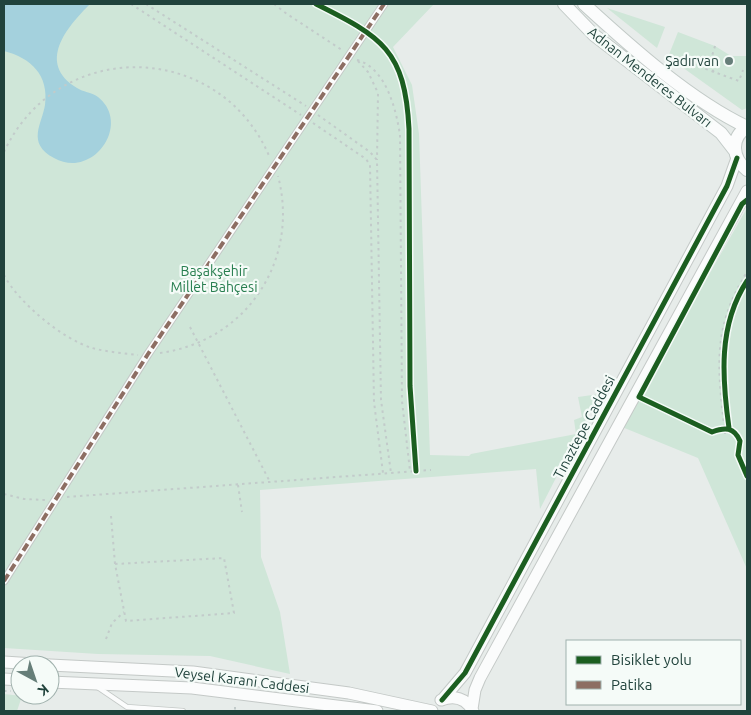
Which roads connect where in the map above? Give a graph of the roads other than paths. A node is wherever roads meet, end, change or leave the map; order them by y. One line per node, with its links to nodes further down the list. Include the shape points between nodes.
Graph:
1 (384, 4): 8 (street, via 148,354)
2 (564, 4): 5 (main road, Adnan Menderes Bulvarı, via 594,35 721,133)
3 (584, 4): 4 (main road, Adnan Menderes Bulvarı, via 658,67 729,119)
4 (747, 127): 5 (main road, via 738,136)
5 (736, 155): 6 (main road, Adnan Menderes Bulvarı); 12 (street, Tınaztepe Caddesi, via 727,186 465,673)
6 (747, 170)
7 (747, 191): 13 (street, via 480,678)
8 (4, 581)
9 (60, 666): 17 (street, Veysel Karani Caddesi, via 193,672 349,693)
10 (60, 682): 11 (street, Veysel Karani Caddesi)
11 (90, 683): 14 (lane, via 127,707); 16 (street, Veysel Karani Caddesi, via 192,688)
12 (442, 700): 13 (street, via 462,699); 17 (street, Tınaztepe Caddesi)
13 (472, 710)
14 (170, 711): 15 (lane)
15 (183, 711)
16 (377, 711)
17 (432, 711)

